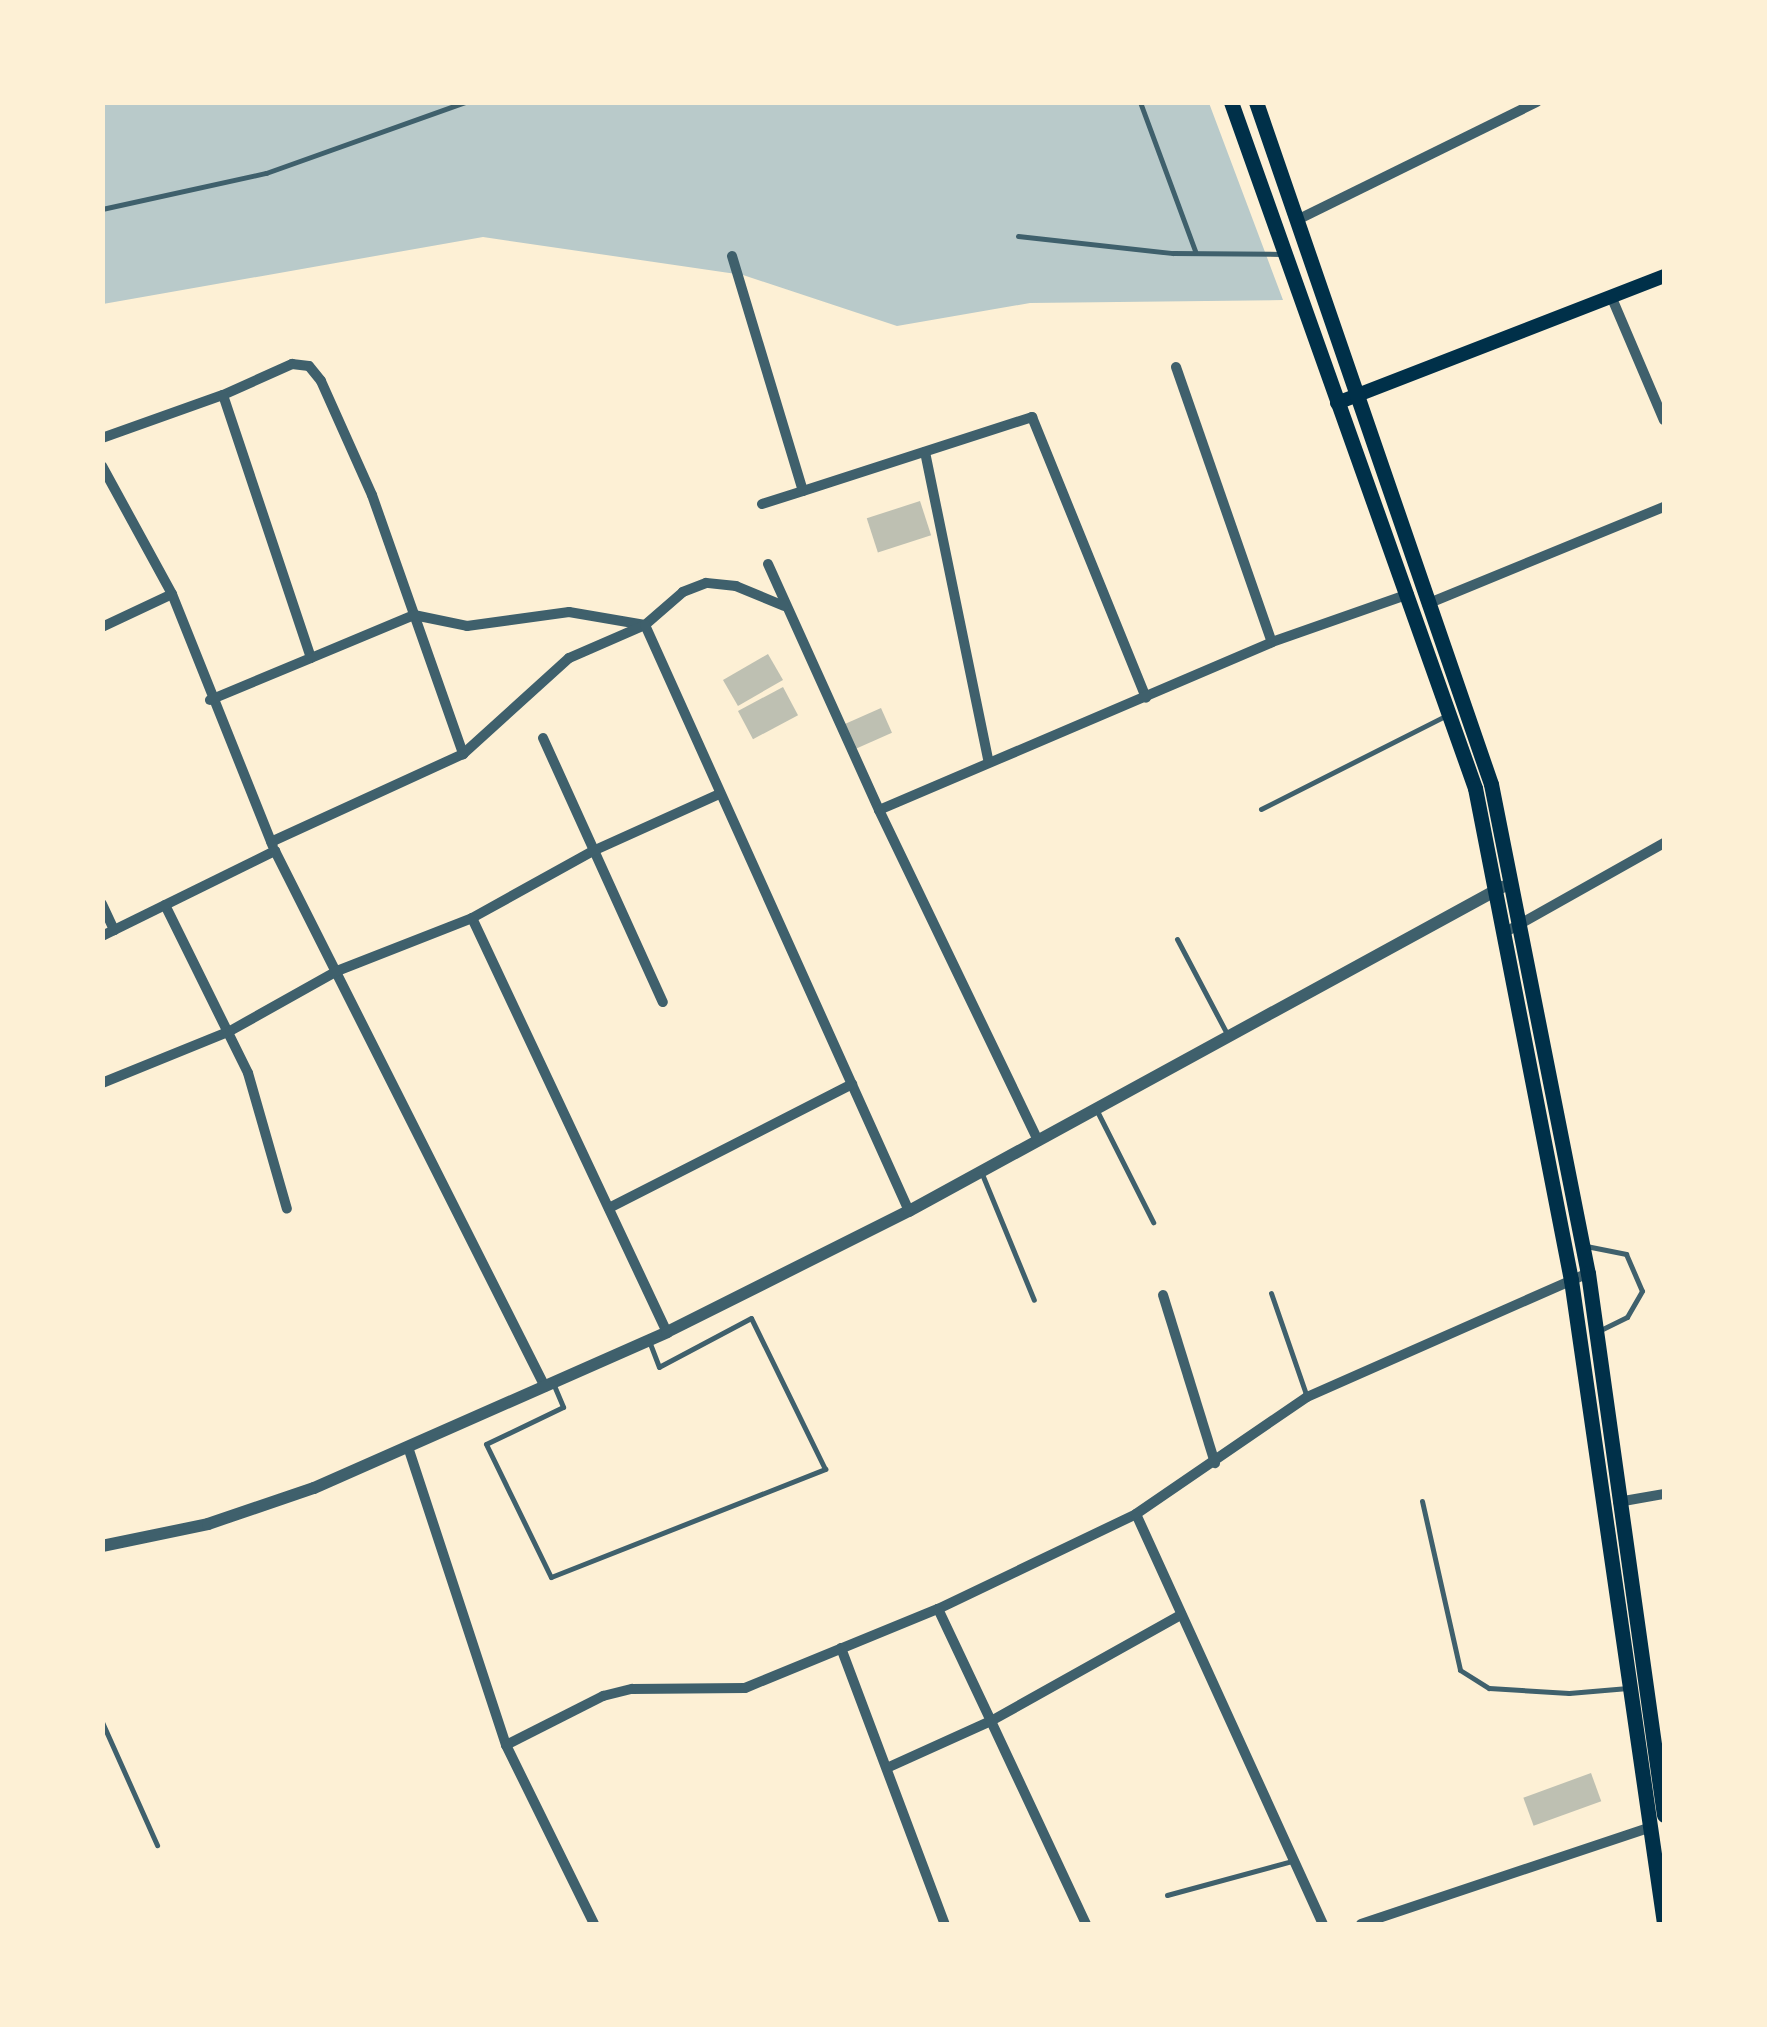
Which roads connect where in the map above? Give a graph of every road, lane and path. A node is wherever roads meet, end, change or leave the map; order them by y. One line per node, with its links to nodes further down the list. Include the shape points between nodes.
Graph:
1 (464, 102): 6 (lane, via 266,173)
2 (1140, 102): 9 (lane)
3 (1231, 102): 10 (main road)
4 (1256, 102): 7 (main road)
5 (1538, 102): 7 (street)
6 (102, 209)
7 (1297, 220): 16 (main road)
8 (1018, 236): 9 (lane)
9 (1196, 253): 10 (lane)
10 (1284, 254): 17 (main road)
11 (732, 256): 22 (street)
12 (1664, 276): 13 (main road)
13 (1611, 296): 16 (main road); 18 (street)
14 (1176, 367): 33 (street)
15 (222, 395): 19 (street); 30 (street, via 292,364 314,371 372,495); 34 (street)
16 (1353, 398): 17 (main road); 28 (main road)
17 (1336, 403): 27 (main road)
18 (1664, 420)
19 (102, 438)
20 (925, 452): 22 (street); 35 (street, via 1032,417); 40 (street)
21 (102, 466): 26 (street)
22 (804, 491): 23 (street)
23 (762, 504)
24 (1664, 507): 28 (street)
25 (768, 564): 29 (street)
26 (172, 594): 32 (street); 36 (street)
27 (1410, 594): 33 (street); 37 (main road)
28 (1428, 604): 47 (main road, via 1491,784)
29 (784, 606): 31 (street, via 736,586 706,583 683,592); 43 (street)
30 (414, 614): 31 (street, via 467,626 569,612); 34 (street); 39 (street)
31 (645, 625): 39 (street, via 568,658); 41 (street)
32 (102, 627)
33 (1272, 642): 35 (street)
34 (310, 658): 36 (street)
35 (1146, 698): 40 (street)
36 (210, 700): 45 (street)
37 (1450, 714): 42 (lane); 47 (main road)
38 (543, 738): 46 (street)
39 (462, 754): 45 (street)
40 (988, 759): 43 (street)
41 (720, 794): 46 (street); 60 (street)
42 (1260, 809)
43 (880, 810): 62 (street)
44 (1664, 843): 51 (street)
45 (273, 847): 49 (street); 55 (street)
46 (593, 851): 50 (street); 56 (street)
47 (1501, 888): 51 (main road); 53 (main road); 58 (street)
48 (102, 904): 52 (street)
49 (165, 904): 52 (street); 57 (street)
50 (472, 918): 55 (street); 64 (street)
51 (1519, 928): 53 (street); 68 (main road)
52 (108, 933)
53 (1502, 934): 70 (main road)
54 (1177, 939): 58 (lane)
55 (337, 970): 57 (street); 77 (street)
56 (664, 1002)
57 (230, 1031): 59 (street); 65 (street, via 268,1129)
58 (1228, 1036): 61 (street)
59 (102, 1083)
60 (852, 1084): 64 (street); 66 (street)
61 (1096, 1108): 62 (street); 67 (lane)
62 (1038, 1140): 63 (street)
63 (981, 1172): 66 (street); 73 (lane)
64 (609, 1208): 74 (street)
65 (287, 1209)
66 (908, 1211): 74 (street)
67 (1153, 1222)
68 (1583, 1245): 69 (main road); 75 (lane, via 1626,1254 1642,1291 1627,1317)
69 (1588, 1273): 70 (street); 75 (main road)
70 (1570, 1280): 78 (street); 89 (main road)
71 (1271, 1293): 78 (lane)
72 (1163, 1296): 80 (street)
73 (1034, 1300)
74 (667, 1332): 76 (street)
75 (1596, 1332): 83 (main road)
76 (649, 1340): 77 (street); 77 (lane, via 659,1367 751,1318 825,1470 550,1577 486,1444 563,1407)
77 (549, 1385): 79 (street)
78 (1308, 1397): 80 (street)
79 (408, 1447): 85 (street, via 254,1511); 92 (street)
80 (1215, 1462): 84 (street)
81 (1664, 1494): 83 (street)
82 (1422, 1501): 89 (lane, via 1460,1670 1490,1688)
83 (1618, 1502): 94 (main road)
84 (1136, 1514): 86 (street); 87 (street)
85 (102, 1546)
86 (938, 1609): 88 (street); 90 (street)
87 (1181, 1616): 90 (street); 97 (street)
88 (841, 1648): 92 (street, via 745,1688 632,1689 603,1696); 93 (street)
89 (1630, 1688): 95 (main road)
90 (991, 1721): 93 (street); 102 (street)
91 (102, 1722): 96 (lane)
92 (506, 1744): 100 (street)
93 (889, 1767): 101 (street)
94 (1664, 1815)
95 (1651, 1827): 99 (main road); 104 (street)
96 (157, 1846)
97 (1295, 1860): 98 (lane); 103 (street)
98 (1167, 1896)
99 (1664, 1923)
100 (594, 1924)
101 (946, 1924)
102 (1086, 1924)
103 (1323, 1924)
104 (1361, 1924)

